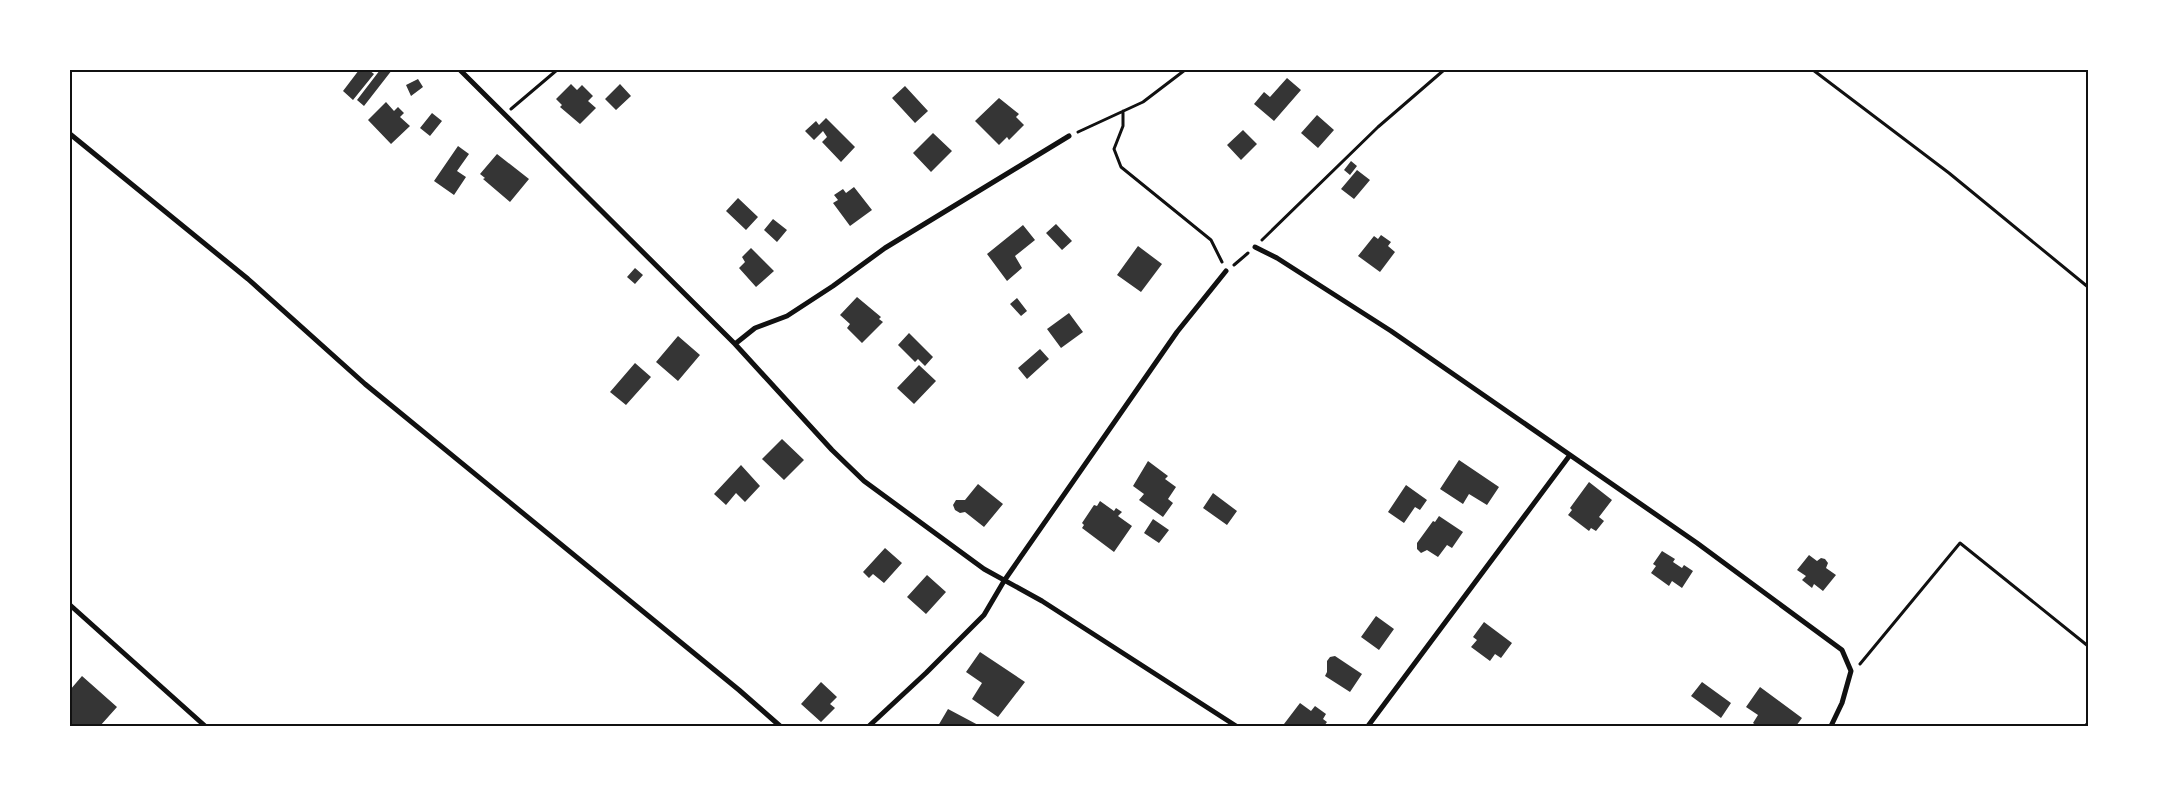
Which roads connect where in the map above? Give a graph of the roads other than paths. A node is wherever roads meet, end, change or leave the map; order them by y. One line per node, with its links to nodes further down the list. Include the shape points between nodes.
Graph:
1 (460, 70): 6 (street)
2 (70, 134): 11 (street, via 248,279 365,384 732,683)
3 (1069, 136): 6 (street, via 885,248 787,316 755,328)
4 (1255, 247): 7 (street, via 1391,331)
5 (1226, 270): 8 (street, via 1177,332)
6 (735, 344): 8 (street, via 832,450 864,480)
7 (1570, 455): 14 (street); 15 (street, via 1842,650 1851,671)
8 (1004, 581): 12 (street, via 984,615); 13 (street, via 1042,601)
9 (70, 605): 10 (street)
10 (205, 726)
11 (780, 726)
12 (869, 726)
13 (1236, 726)
14 (1368, 726)
15 (1831, 726)

